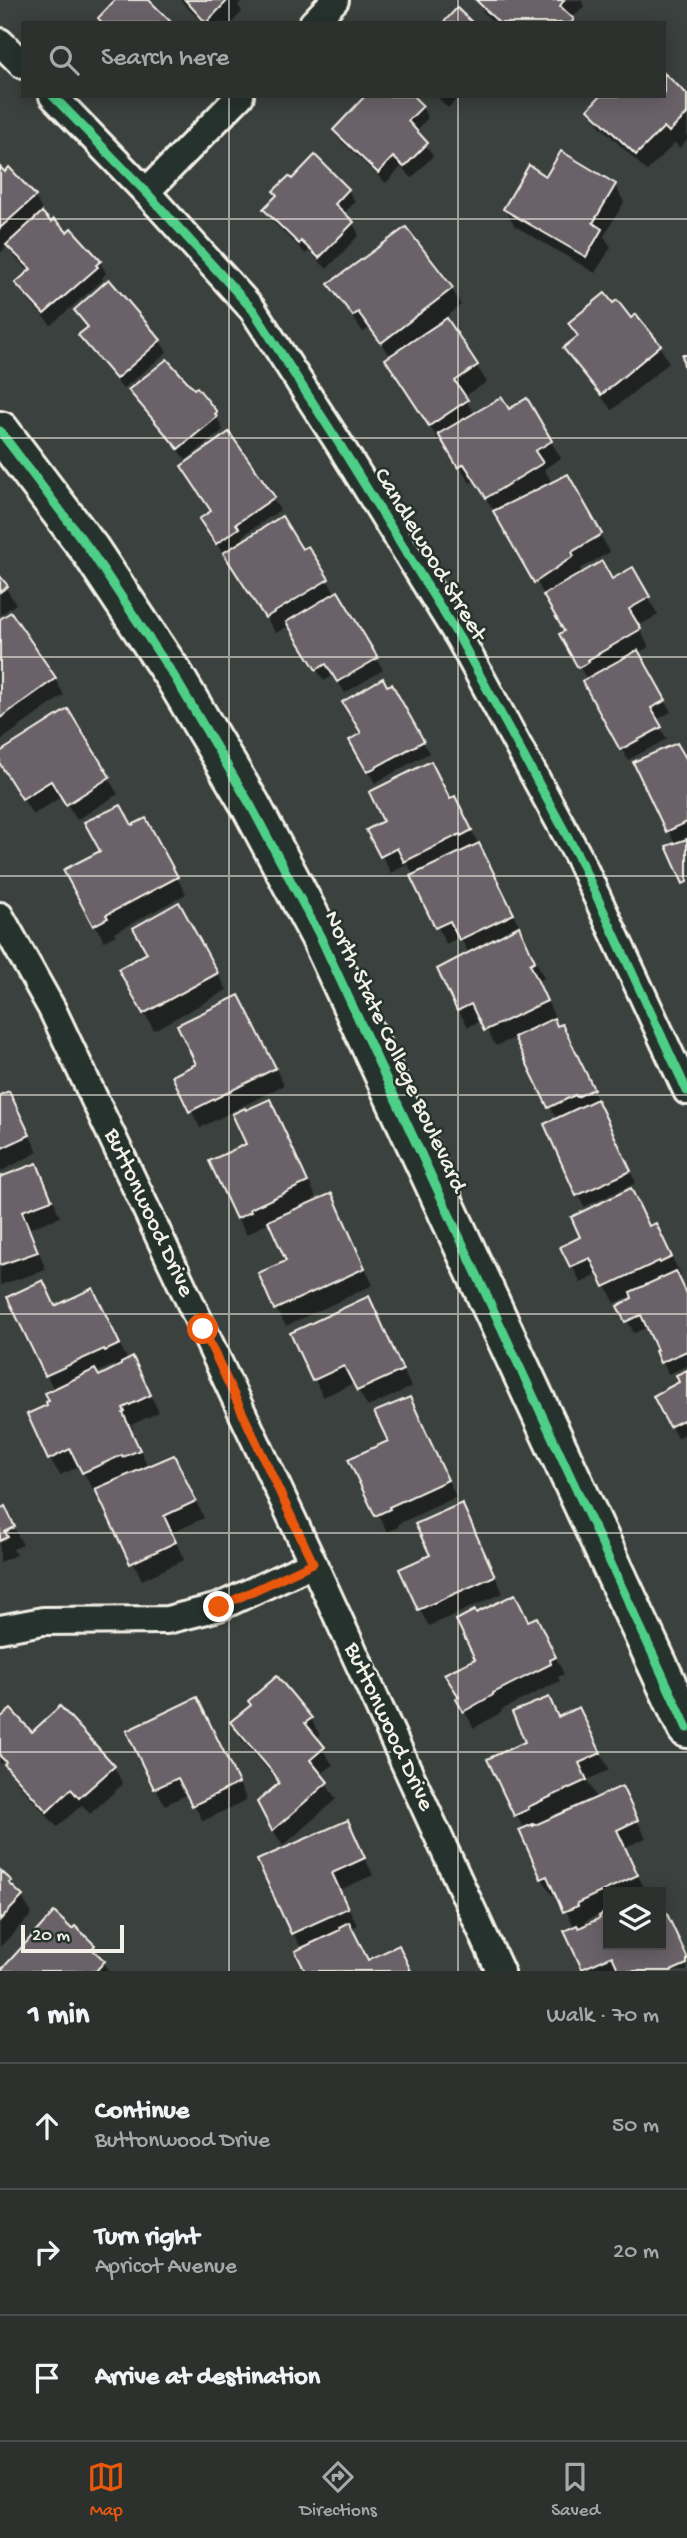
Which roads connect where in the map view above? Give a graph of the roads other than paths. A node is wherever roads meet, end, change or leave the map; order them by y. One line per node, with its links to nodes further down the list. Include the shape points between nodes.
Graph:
1 (335, 0): 2 (street)
2 (315, 21)
3 (0, 42): 4 (street)
4 (21, 63)
5 (55, 98): 7 (street, Candlewood Street)
6 (238, 98): 7 (street)
7 (146, 192): 10 (street, Candlewood Street, via 253,310 460,639 578,856)
8 (0, 431): 13 (main road, North State College Boulevard, via 90,550 174,677 251,806 320,936)
9 (0, 916): 11 (street, Buttonwood Drive, via 52,1009)
10 (687, 1091)
11 (313, 1563): 12 (street, via 219,1607 167,1620 43,1621); 14 (street, Buttonwood Drive)
12 (0, 1629)
13 (687, 1727)
14 (500, 1971)

